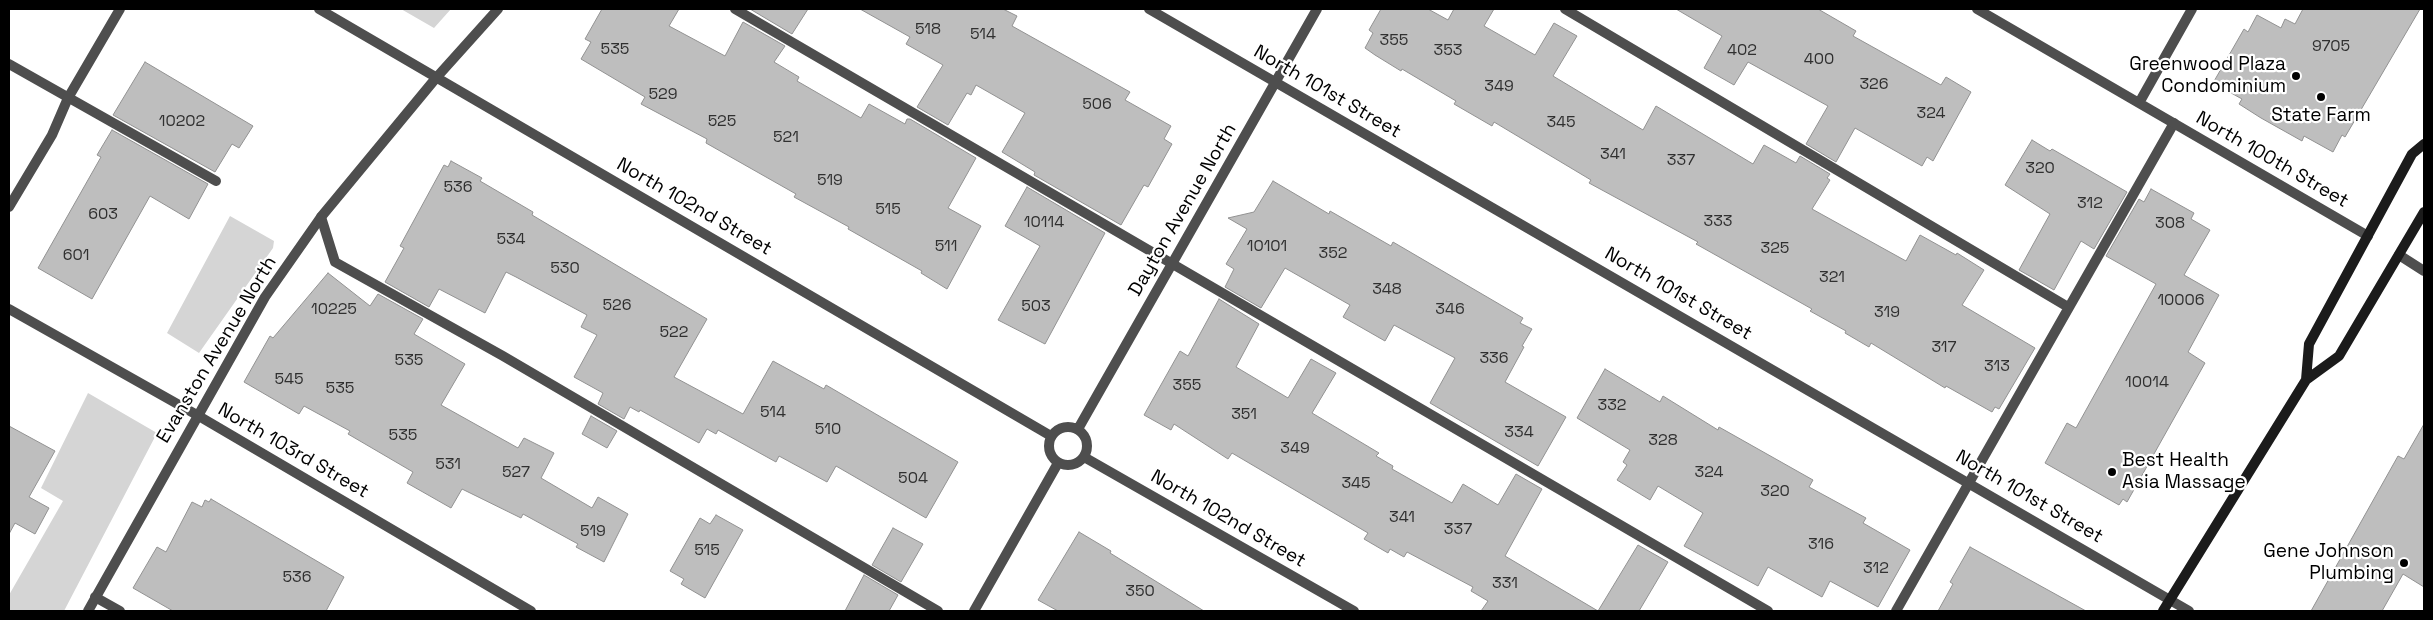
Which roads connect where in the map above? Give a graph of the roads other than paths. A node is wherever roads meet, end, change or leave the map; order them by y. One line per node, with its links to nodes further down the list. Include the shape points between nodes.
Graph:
1 (120, 9): 13 (street)
2 (319, 9): 11 (street, North 102nd Street)
3 (498, 9): 11 (street, Evanston Avenue North)
4 (735, 9): 23 (street)
5 (1149, 9): 12 (street, North 101st Street)
6 (1317, 9): 12 (street, Dayton Avenue North)
7 (1565, 9): 25 (street)
8 (1977, 9): 14 (street, North 100th Street)
9 (2192, 9): 14 (street)
10 (9, 64): 13 (street)
11 (436, 78): 20 (street, Evanston Avenue North); 30 (street, North 102nd Street)
12 (1275, 83): 23 (street, Dayton Avenue North); 33 (street, North 101st Street)
13 (68, 98): 17 (street); 18 (street, via 52,135)
14 (2139, 103): 15 (street, North 100th Street)
15 (2174, 123): 21 (street, North 100th Street); 25 (street)
16 (2424, 144): 21 (main road, via 2412,154)
17 (216, 181)
18 (9, 207)
19 (2424, 212): 22 (main road)
20 (322, 217): 28 (street, Evanston Avenue North, via 265,297); 39 (street, via 335,262 503,356)
21 (2368, 236): 27 (main road, via 2310,344)
22 (2399, 255): 24 (street); 27 (main road, via 2339,356)
23 (1172, 266): 29 (street, Dayton Avenue North); 42 (street)
24 (2424, 270)
25 (2068, 307): 33 (street)
26 (9, 309): 28 (street, North 103rd Street)
27 (2306, 380): 35 (main road)
28 (197, 416): 34 (street, Evanston Avenue North); 38 (street, North 103rd Street)
29 (1078, 429): 30 (street, via 1064,427); 31 (street, via 1086,438)
30 (1051, 436): 32 (street, via 1049,451)
31 (1084, 457): 32 (street, via 1073,465); 41 (street, North 102nd Street)
32 (1058, 463): 40 (street)
33 (1969, 482): 35 (street, North 101st Street); 43 (street)
34 (95, 597): 36 (street, Evanston Avenue North); 37 (street)
35 (2170, 600): 44 (main road); 45 (street, North 101st Street)
36 (88, 611)
37 (120, 611)
38 (531, 611)
39 (938, 611)
40 (974, 611)
41 (1354, 611)
42 (1768, 611)
43 (1896, 611)
44 (2163, 611)
45 (2189, 611)

